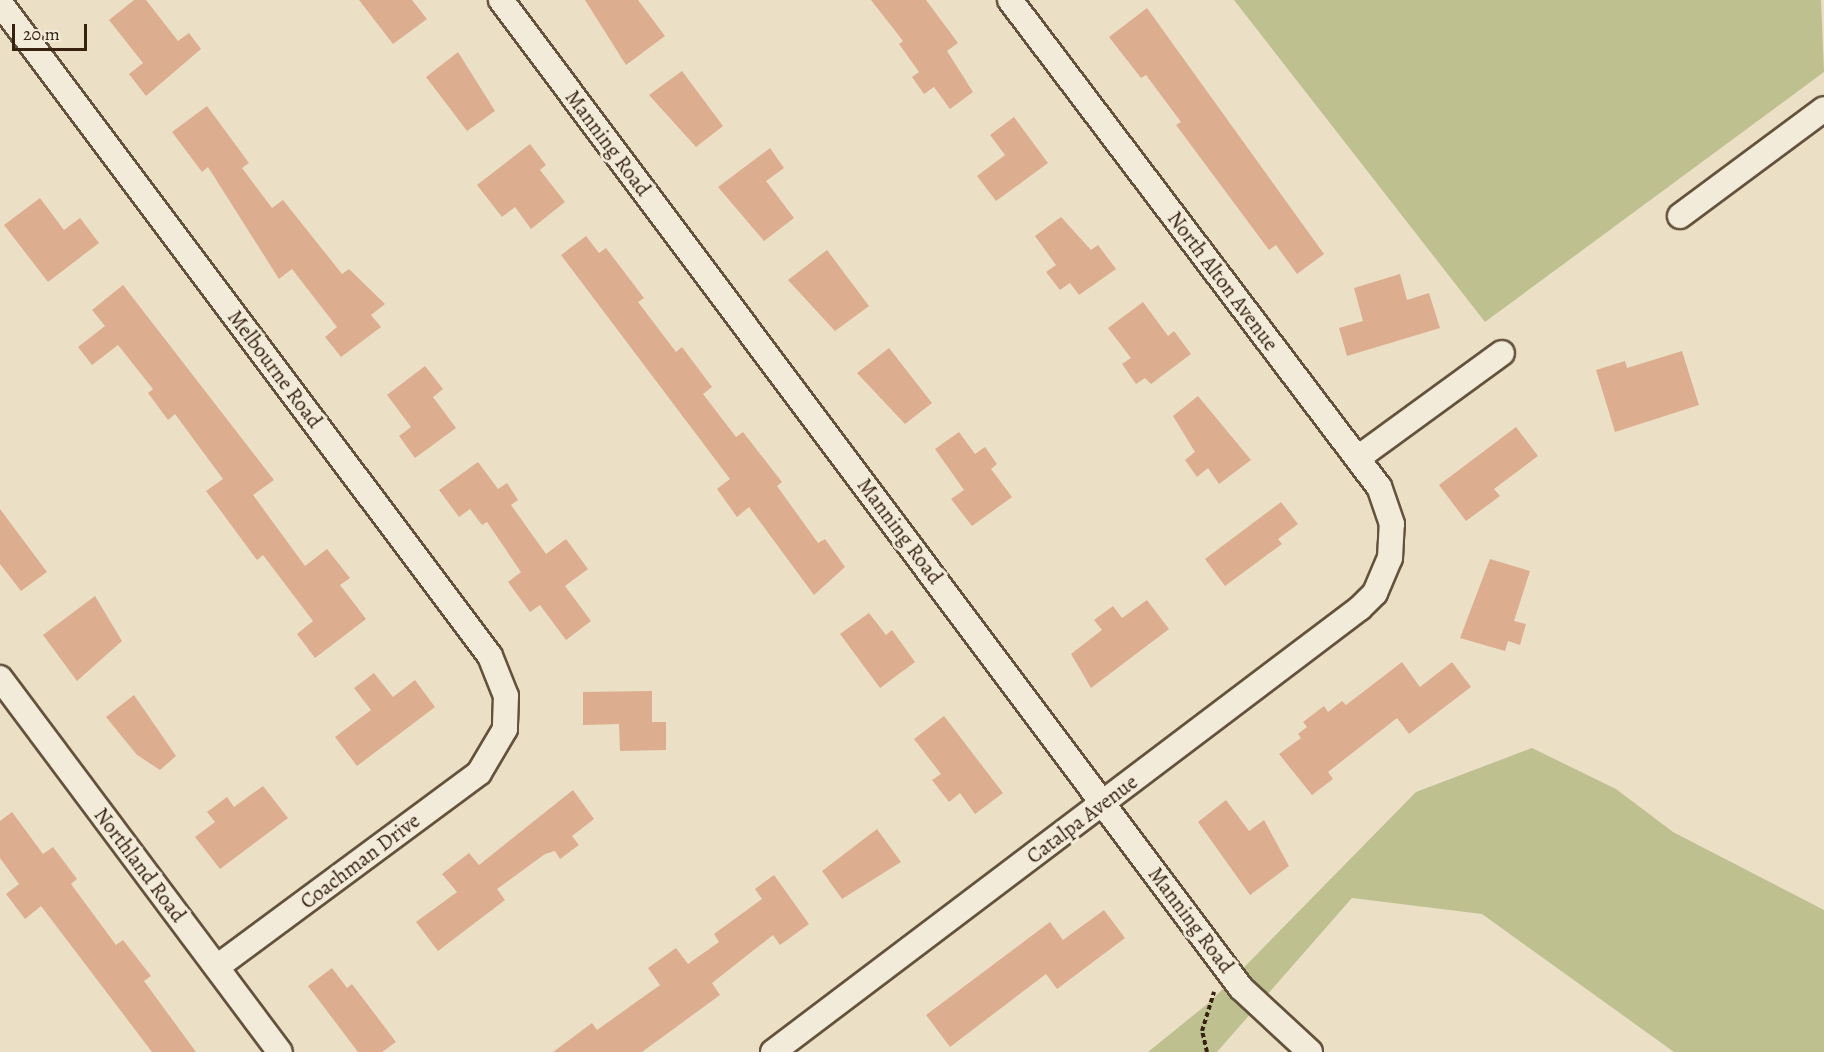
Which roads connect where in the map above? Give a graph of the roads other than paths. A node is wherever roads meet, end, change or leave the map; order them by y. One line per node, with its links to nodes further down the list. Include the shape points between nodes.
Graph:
1 (501, 0): 11 (street, Manning Road)
2 (1010, 0): 7 (street, North Alton Avenue)
3 (0, 3): 10 (street, Melbourne Road, via 490,656 508,708)
4 (1824, 109): 5 (street)
5 (1680, 216)
6 (1502, 353): 7 (street)
7 (1358, 458): 8 (street, North Alton Avenue, via 1379,487 1392,524)
8 (1383, 578): 11 (street, Catalpa Avenue, via 1360,608)
9 (0, 678): 12 (street, Northland Road)
10 (496, 749): 12 (street, Coachman Drive, via 479,773)
11 (1103, 803): 14 (street, Catalpa Avenue); 15 (street, Manning Road, via 1231,974 1276,1026)
12 (217, 968): 13 (street, Northland Road)
13 (280, 1052)
14 (773, 1052)
15 (1310, 1052)

